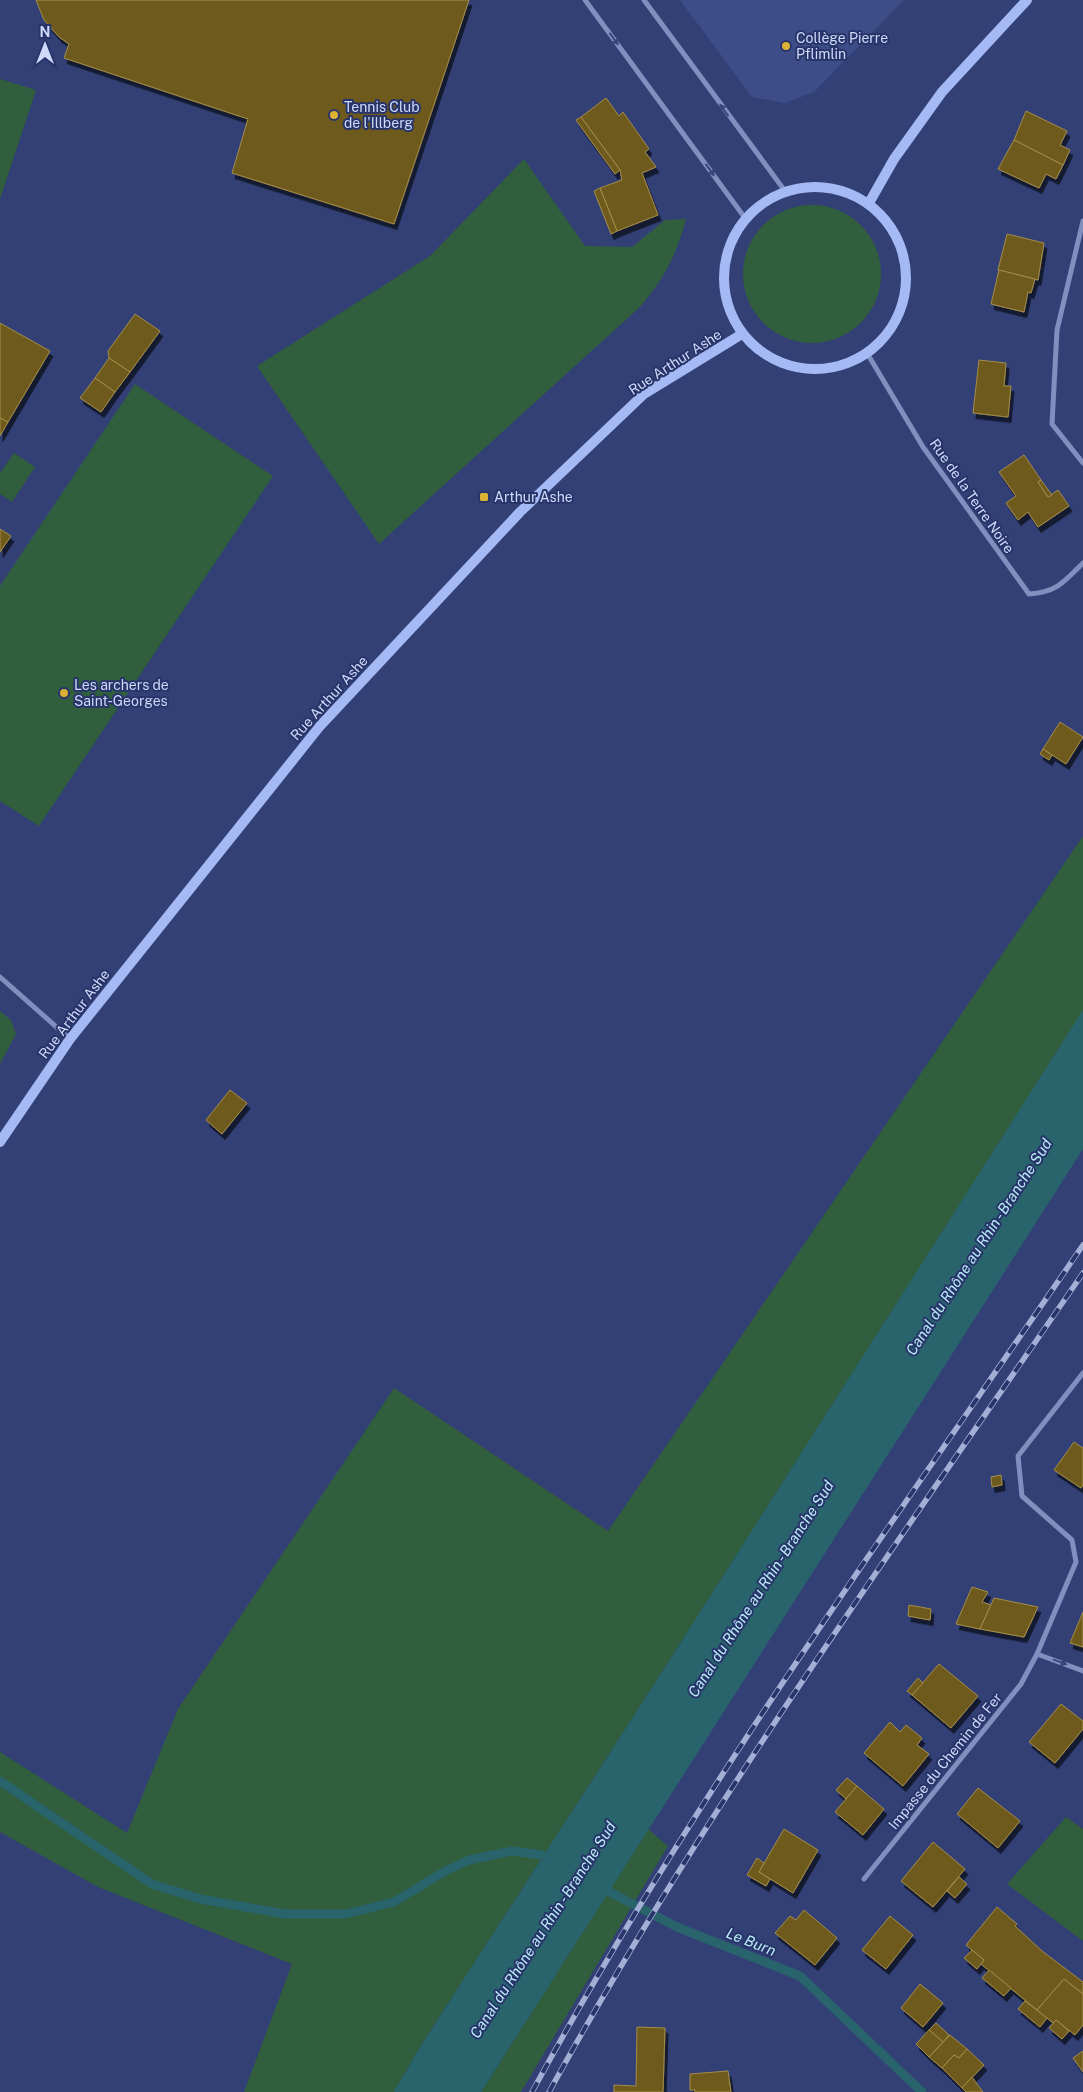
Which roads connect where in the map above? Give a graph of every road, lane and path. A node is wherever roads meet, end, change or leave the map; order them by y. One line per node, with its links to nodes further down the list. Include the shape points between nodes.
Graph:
1 (585, 0): 6 (street, one-way to 6)
2 (644, 0): 4 (street, one-way to 2)
3 (1027, 0): 5 (main road, via 942,92 894,160)
4 (785, 191): 5 (main road, via 804,186 828,187); 6 (main road, via 768,199)
5 (869, 203): 9 (main road, via 892,227 902,247 907,270 906,289 896,320 881,342)
6 (745, 218): 8 (main road, via 730,243 724,270 724,292)
7 (1083, 221): 10 (street, via 1057,330 1052,424)
8 (742, 334): 9 (main road, via 776,361 796,367 843,365); 13 (main road, Rue Arthur Ashe, via 644,394 520,512 320,726)
9 (867, 353): 11 (street, Rue de la Terre Noire, via 923,447 1029,594 1045,593 1061,586)
10 (1083, 463)
11 (1083, 563)
12 (0, 977): 13 (street)
13 (70, 1039): 14 (main road, Rue Arthur Ashe)
14 (0, 1142)
15 (1083, 1373): 16 (street, Impasse du Chemin de Fer, via 1018,1456 1022,1496 1072,1540 1076,1562)
16 (1038, 1654): 17 (street, one-way to 17); 18 (street, Impasse du Chemin de Fer, via 1021,1684)
17 (1083, 1670)
18 (864, 1879)

